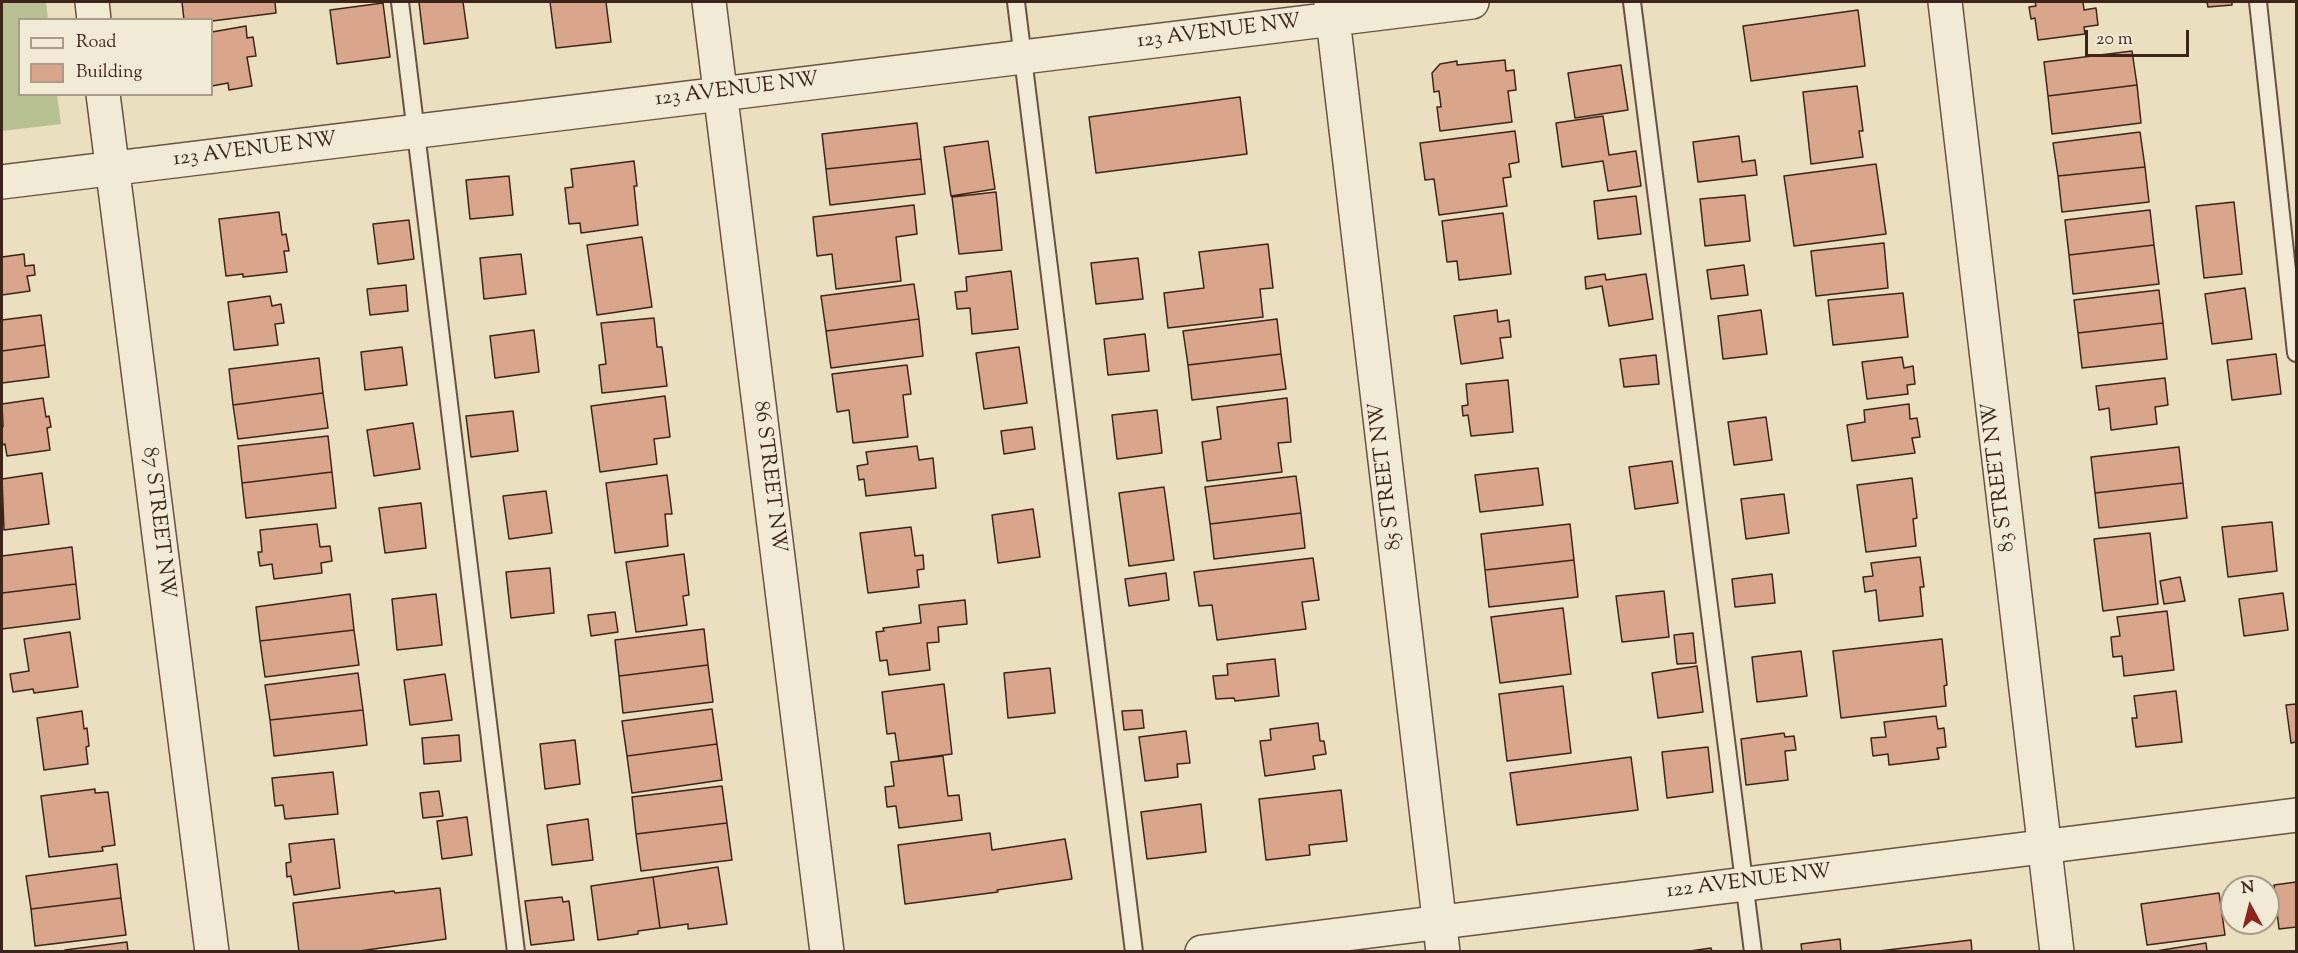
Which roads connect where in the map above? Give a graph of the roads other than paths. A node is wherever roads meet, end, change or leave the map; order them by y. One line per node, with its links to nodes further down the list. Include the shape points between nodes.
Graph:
1 (92, 2): 10 (street)
2 (400, 2): 14 (lane)
3 (709, 2): 12 (street, 86 STREET NW)
4 (1016, 2): 11 (lane)
5 (1472, 2): 9 (street, 123 AVENUE NW)
6 (1632, 2): 20 (lane)
7 (1945, 2): 19 (street, 83 STREET NW)
8 (2258, 2): 17 (lane)
9 (1332, 10): 11 (street, 123 AVENUE NW); 21 (street, 85 STREET NW)
10 (94, 18)
11 (1023, 58): 12 (street, 123 AVENUE NW); 25 (lane)
12 (720, 93): 14 (street, 123 AVENUE NW); 24 (street, 86 STREET NW)
13 (103, 96): 15 (street, 87 STREET NW)
14 (416, 132): 15 (street, 123 AVENUE NW); 23 (lane)
15 (112, 168): 16 (street, 123 AVENUE NW); 22 (street, 87 STREET NW)
16 (2, 182)
17 (2296, 353)
18 (2296, 816): 19 (street, 122 AVENUE NW)
19 (2043, 849): 20 (street, 122 AVENUE NW); 28 (street, 83 STREET NW)
20 (1744, 884): 21 (street, 122 AVENUE NW); 27 (lane)
21 (1441, 936): 26 (street, 122 AVENUE NW)
22 (212, 951)
23 (516, 951)
24 (827, 951)
25 (1134, 951)
26 (1202, 951)
27 (1753, 951)
28 (2057, 951)

